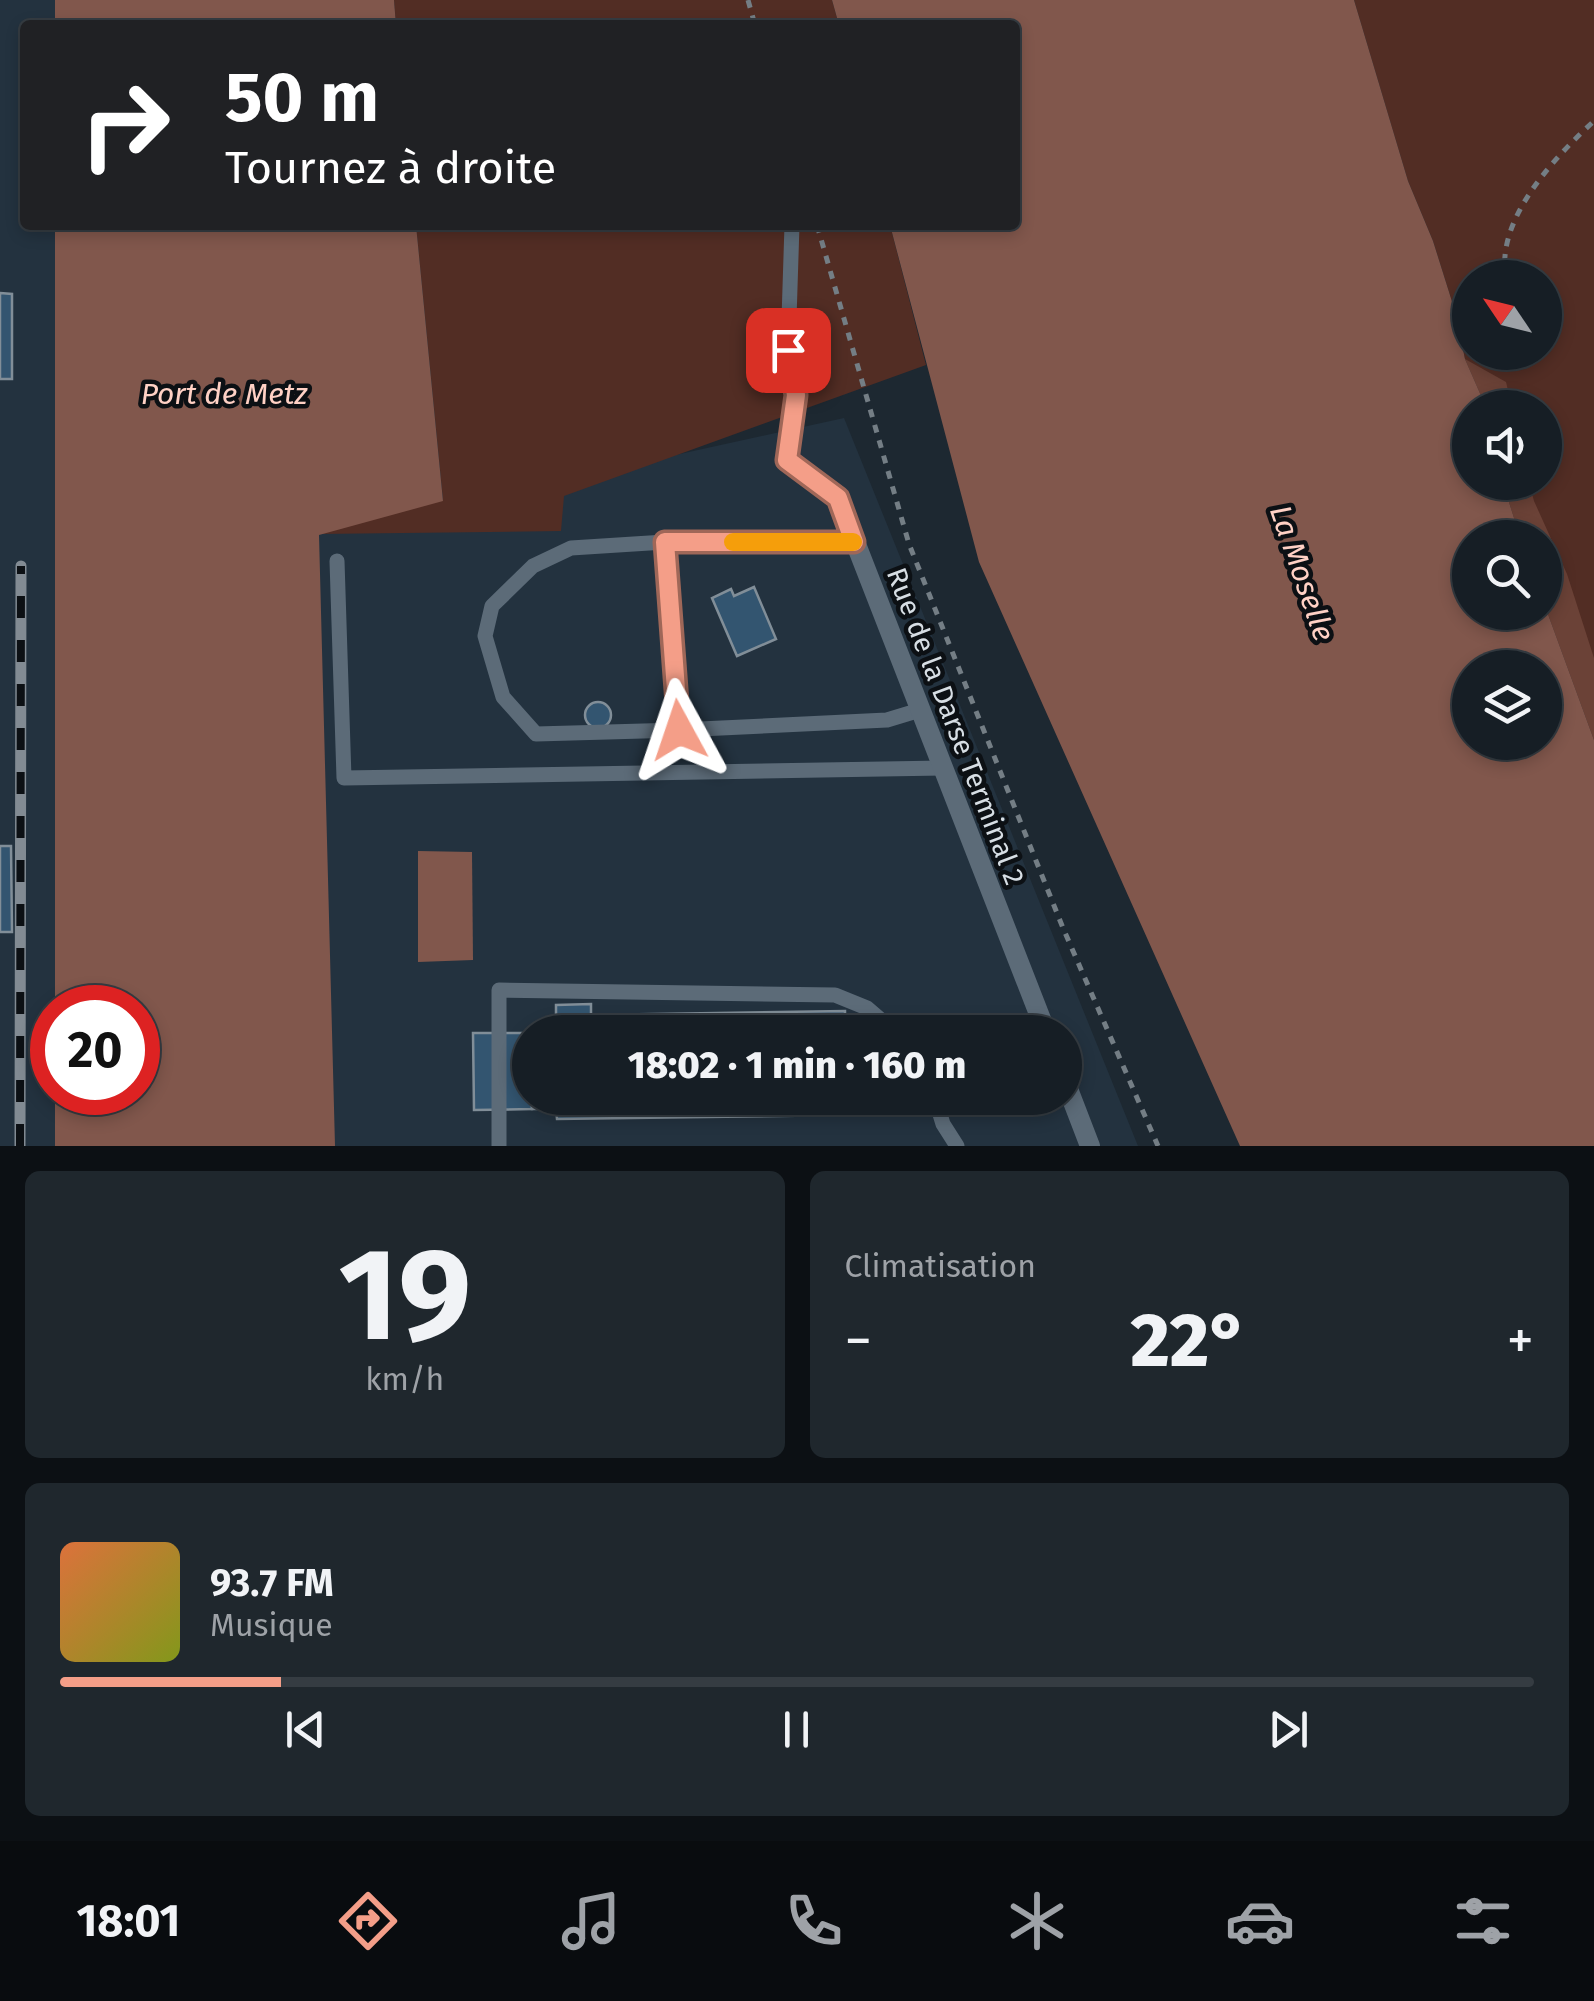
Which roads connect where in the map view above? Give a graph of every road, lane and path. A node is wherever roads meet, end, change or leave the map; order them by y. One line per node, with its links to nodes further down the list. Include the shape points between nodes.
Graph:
1 (1594, 121): 4 (path, via 1562,150 1509,226)
2 (792, 230): 5 (lane, via 788,350 796,395)
3 (818, 230): 19 (path, via 909,544)
4 (1505, 260)
5 (787, 460): 7 (street, Rue de la Darse Terminal 2, via 838,498)
6 (665, 542): 7 (lane); 10 (lane); 10 (lane, via 571,548 533,566 492,606 485,636 503,697 536,734)
7 (854, 542): 9 (street, Rue de la Darse Terminal 2)
8 (338, 561): 11 (lane, via 344,778)
9 (920, 710): 10 (lane, via 887,720); 11 (street, Rue de la Darse Terminal 2)
10 (679, 730)
11 (943, 768): 13 (street, Rue de la Darse Terminal 2)
12 (875, 1015): 16 (lane, via 835,995 500,990)
13 (1039, 1015)
14 (941, 1115): 17 (lane)
15 (1078, 1115): 18 (street)
16 (499, 1146)
17 (957, 1146)
18 (1090, 1146)
19 (1158, 1146)

